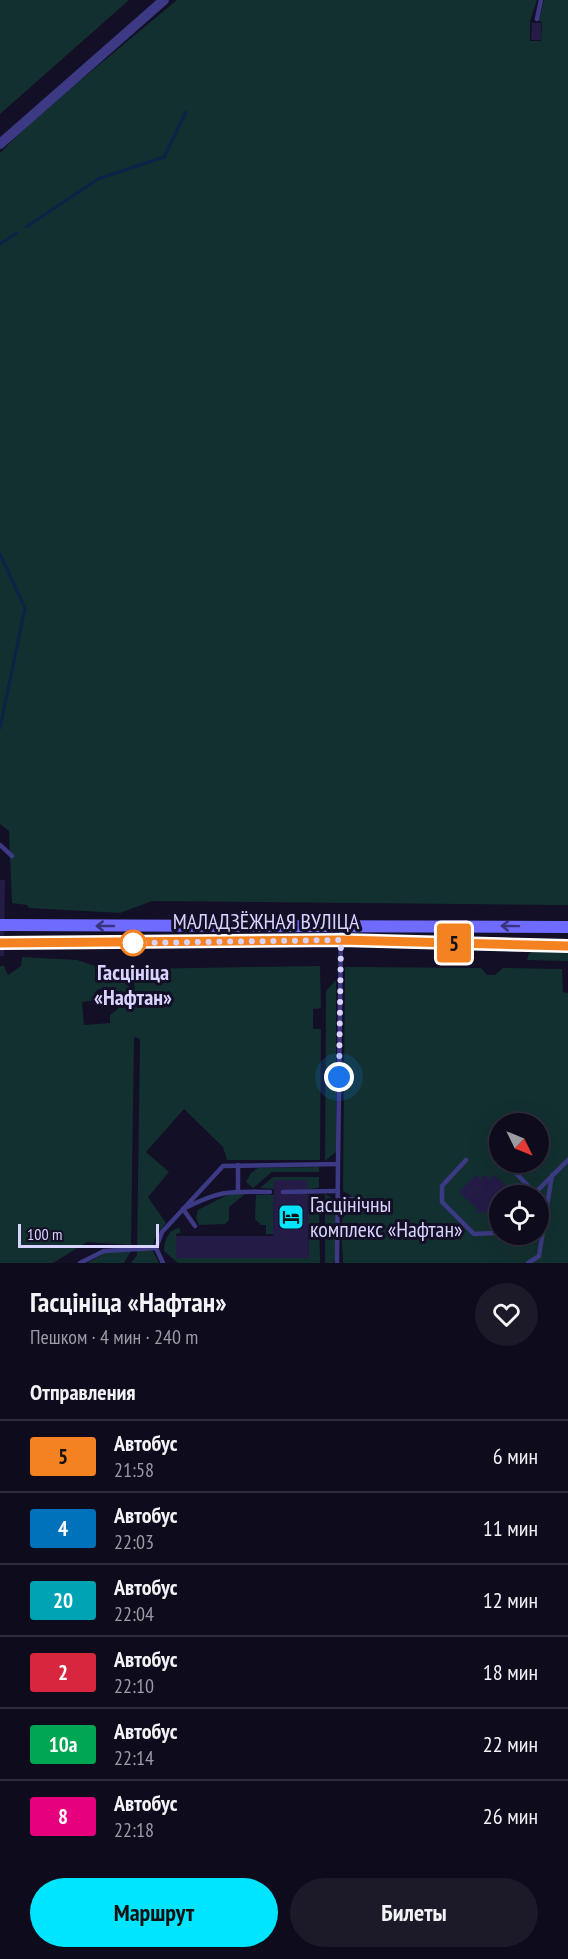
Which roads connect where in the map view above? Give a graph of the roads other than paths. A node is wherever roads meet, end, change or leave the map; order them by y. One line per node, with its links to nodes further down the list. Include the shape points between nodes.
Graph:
1 (164, 0): 4 (street)
2 (540, 0): 3 (lane)
3 (537, 19)
4 (0, 144)
5 (0, 845): 6 (lane)
6 (12, 856)
7 (0, 925): 8 (main road, МАЛАДЗЁЖНАЯ ВУЛІЦА, one-way to 7)
8 (341, 925): 9 (main road, МАЛАДЗЁЖНАЯ ВУЛІЦА, one-way to 8); 10 (lane)
9 (568, 927)
10 (341, 940): 11 (main road, МАЛАДЗЁЖНАЯ ВУЛІЦА); 12 (main road, МАЛАДЗЁЖНАЯ ВУЛІЦА); 15 (lane)
11 (0, 943)
12 (568, 946)
13 (466, 1160): 29 (lane, via 442,1186 442,1202 474,1234)
14 (568, 1160): 18 (lane)
15 (338, 1164): 16 (lane); 22 (lane)
16 (238, 1165): 21 (lane); 27 (lane, via 223,1166)
17 (515, 1173): 19 (lane)
18 (552, 1175): 20 (lane); 34 (lane, via 539,1256)
19 (525, 1185)
20 (542, 1185)
21 (238, 1191): 23 (lane); 27 (lane, via 212,1194)
22 (338, 1191): 24 (lane); 25 (lane)
23 (270, 1192)
24 (283, 1192)
25 (338, 1199): 26 (lane); 33 (lane)
26 (352, 1199)
27 (183, 1209): 28 (lane); 30 (lane, via 162,1232)
28 (195, 1226)
29 (489, 1233)
30 (156, 1248): 31 (lane, via 104,1251); 32 (lane)
31 (80, 1263)
32 (163, 1263)
33 (337, 1263)
34 (528, 1263)

